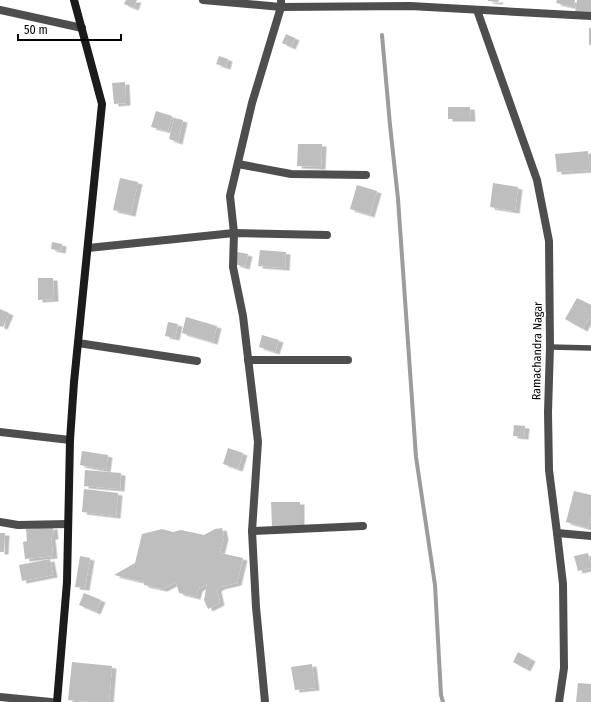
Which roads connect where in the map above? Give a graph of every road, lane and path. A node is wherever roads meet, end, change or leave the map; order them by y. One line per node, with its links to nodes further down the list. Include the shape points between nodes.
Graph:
1 (74, 0): 7 (street)
2 (203, 0): 3 (street)
3 (281, 3): 5 (street); 8 (street, via 252,103)
4 (0, 10): 7 (street)
5 (477, 10): 6 (street); 14 (street, Ramachandra Nagar, via 537,180 549,241)
6 (591, 16)
7 (82, 28): 12 (street, via 102,104)
8 (238, 164): 9 (street, via 291,174); 10 (street, via 230,196)
9 (366, 175)
10 (234, 233): 11 (street); 12 (street); 16 (street, via 233,267 243,316)
11 (327, 235)
12 (88, 248): 13 (street)
13 (78, 343): 18 (street); 20 (street)
14 (550, 347): 15 (lane); 25 (street, Ramachandra Nagar, via 549,470)
15 (591, 348)
16 (248, 360): 17 (street); 24 (street, via 258,442)
17 (348, 360)
18 (197, 361)
19 (0, 432): 20 (street)
20 (70, 440): 22 (street)
21 (0, 522): 22 (street, via 18,525)
22 (68, 524): 29 (street, via 67,582)
23 (363, 526): 24 (street)
24 (252, 532): 30 (street)
25 (557, 533): 26 (street); 31 (street, Ramachandra Nagar, via 563,592 564,668)
26 (591, 536)
27 (0, 697): 28 (street)
28 (51, 702)
29 (57, 702)
30 (265, 702)
31 (559, 702)

